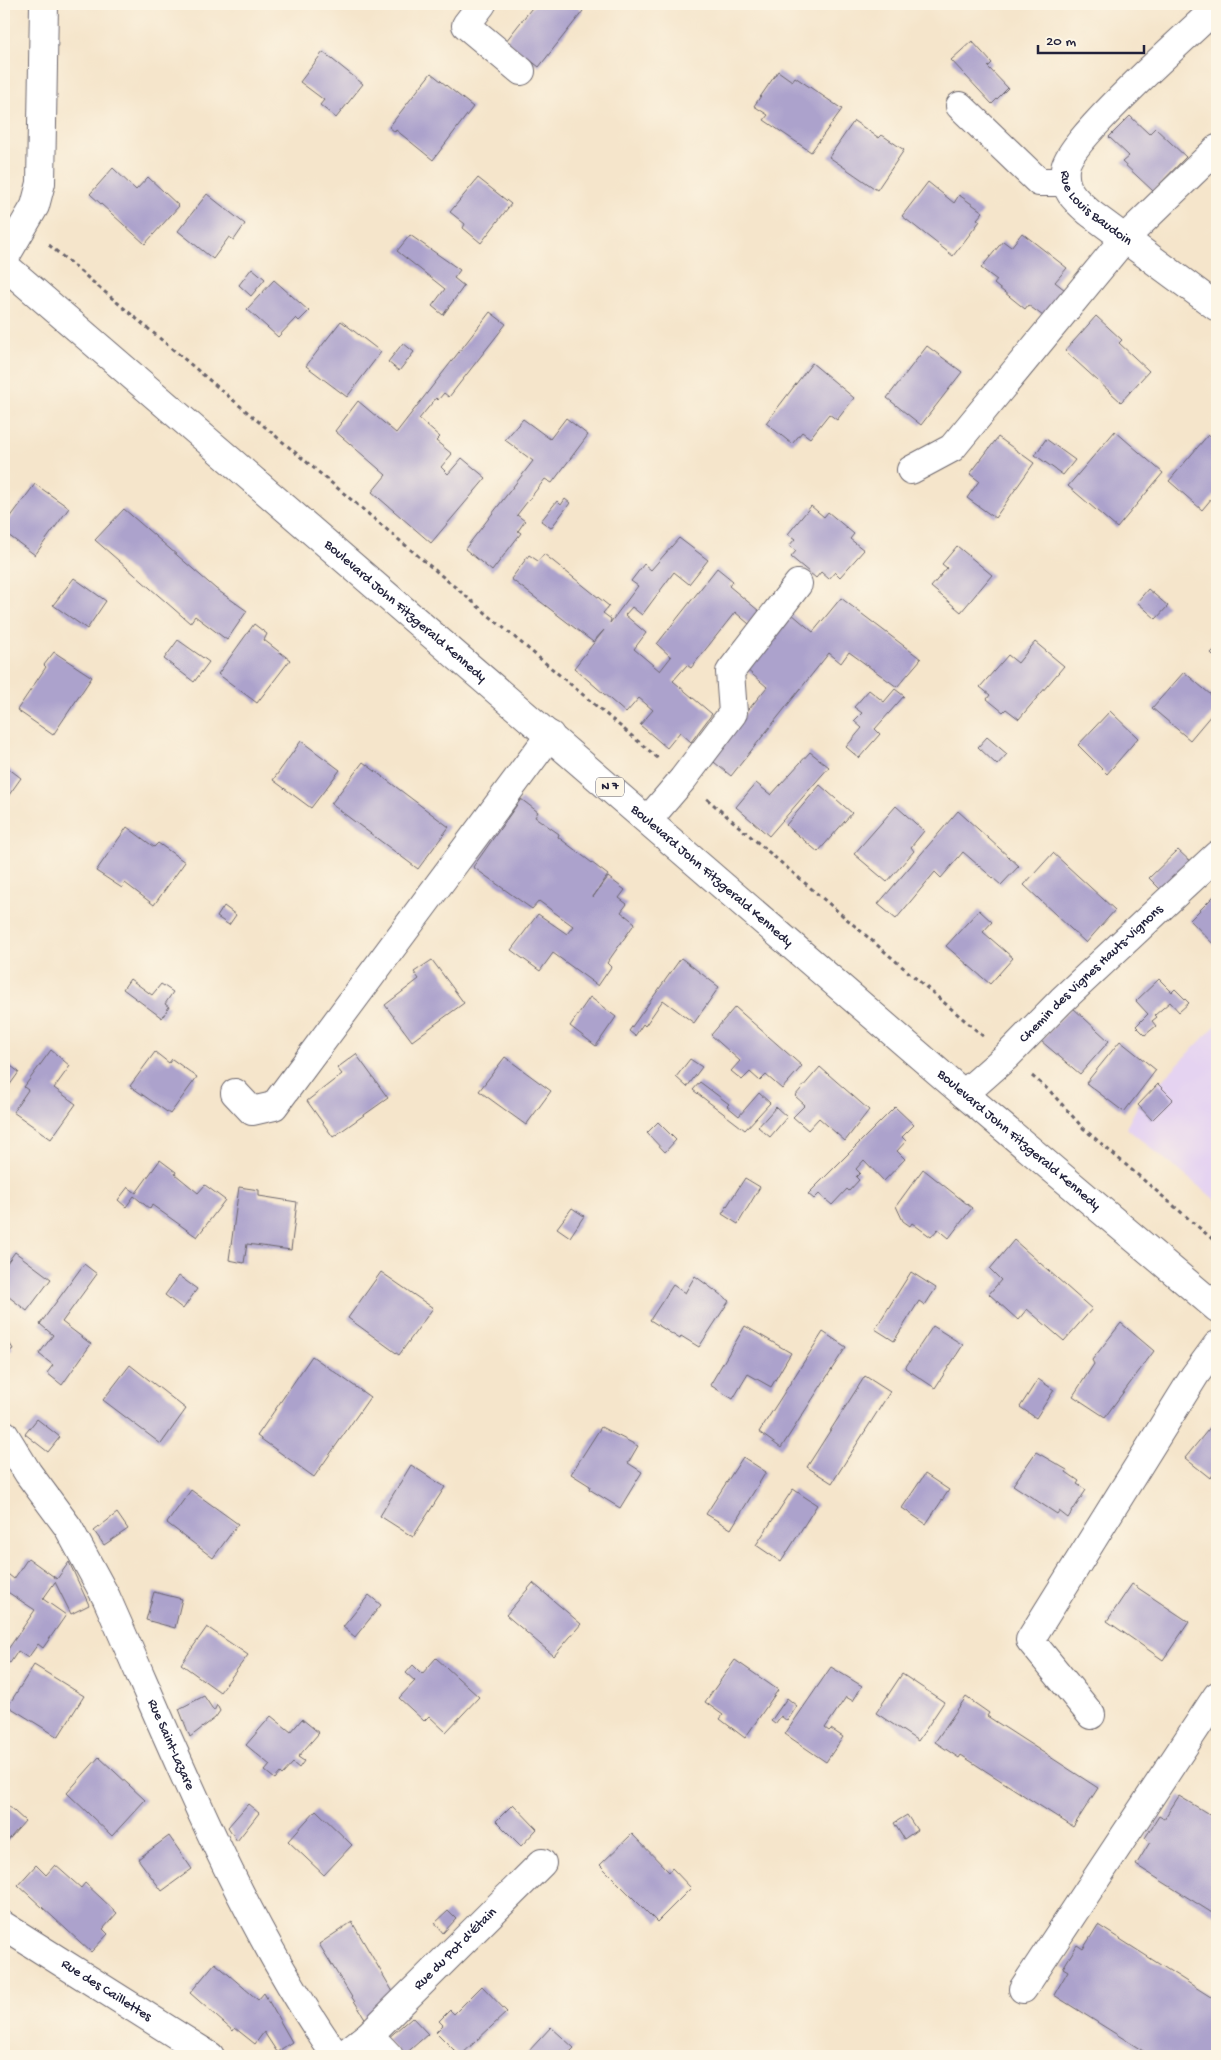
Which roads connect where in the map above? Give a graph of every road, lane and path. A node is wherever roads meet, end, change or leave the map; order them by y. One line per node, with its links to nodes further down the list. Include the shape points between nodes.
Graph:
1 (44, 4): 8 (street, via 41,183 35,206)
2 (482, 4): 4 (street, via 466,25)
3 (1217, 7): 7 (street, Rue Louis Baudoin, via 1081,140 1069,155)
4 (521, 71)
5 (960, 106): 7 (street, via 1039,182)
6 (1217, 149): 9 (street)
7 (1064, 182): 9 (street, Rue Louis Baudoin, via 1071,196)
8 (24, 225): 10 (street); 16 (path)
9 (1124, 238): 12 (street, Rue Louis Baudoin); 13 (street, via 952,448)
10 (4, 259)
11 (4, 265): 15 (street, Boulevard John Fitzgerald Kennedy / N 7)
12 (1217, 307)
13 (911, 470)
14 (798, 584): 16 (street, via 730,672 733,713)
15 (550, 735): 17 (street, Boulevard John Fitzgerald Kennedy / N 7); 20 (street, via 274,1106 252,1111)
16 (683, 779): 17 (street); 19 (path)
17 (648, 820): 21 (street, Boulevard John Fitzgerald Kennedy / N 7)
18 (1217, 855): 19 (street, Chemin des Vignes Hauts-Vignons)
19 (1007, 1056): 21 (street, Chemin des Vignes Hauts-Vignons); 22 (path, via 1050,1091 1083,1128)
20 (235, 1093)
21 (964, 1094): 23 (street, Boulevard John Fitzgerald Kennedy / N 7)
22 (1217, 1243)
23 (1217, 1308)
24 (1217, 1345): 27 (street, via 1195,1375 1030,1640)
25 (4, 1434): 33 (street, Rue Saint-Lazare, via 87,1559 230,1877 301,2006)
26 (1217, 1696): 30 (street)
27 (1091, 1715)
28 (542, 1863): 31 (street, Rue du Pot d'Étain)
29 (4, 1926): 32 (street, Rue des Caillettes)
30 (1023, 1989)
31 (370, 2035): 34 (street, Rue du Pot d'Étain); 35 (street)
32 (210, 2056)
33 (336, 2056)
34 (342, 2056)
35 (389, 2056)

